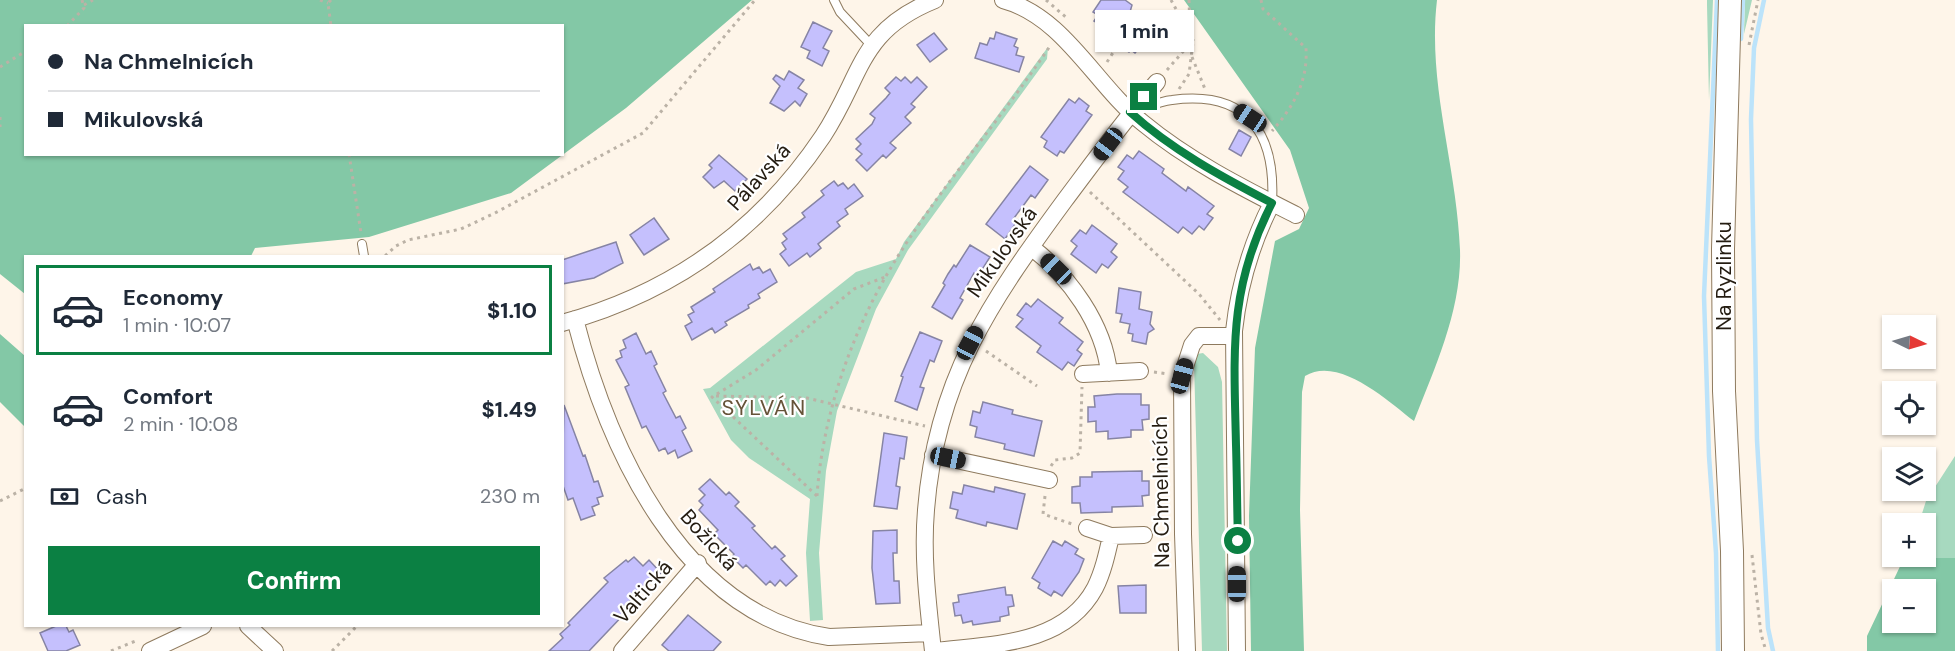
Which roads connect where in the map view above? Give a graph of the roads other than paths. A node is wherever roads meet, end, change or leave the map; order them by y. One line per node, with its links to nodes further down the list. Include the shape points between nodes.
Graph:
1 (834, 0): 5 (lane)
2 (935, 0): 5 (street, Pálavská, via 903,15)
3 (1003, 0): 7 (street, via 1046,22)
4 (1730, 0): 23 (street, Na Ryzlinku, via 1723,249 1724,391)
5 (871, 45): 13 (street, Pálavská, via 824,134 790,181 748,226 670,280 606,310)
6 (1157, 82): 7 (street, Mikulovská)
7 (1130, 112): 8 (street, via 1158,136 1209,169); 8 (lane, via 1171,100 1202,99 1229,104 1250,118 1264,139 1273,182); 11 (street, Mikulovská)
8 (1272, 203): 9 (street); 14 (street, via 1241,284)
9 (1296, 215)
10 (362, 244): 12 (lane)
11 (1030, 247): 16 (street, via 1056,269 1093,320 1103,340); 18 (street, Mikulovská, via 970,343)
12 (364, 255)
13 (569, 321): 24 (street, Božická, via 621,453 661,519)
14 (1234, 336): 32 (street, Na Chmelnicích, via 1199,336 1182,376); 33 (street)
15 (1140, 371): 16 (street)
16 (1109, 373): 17 (street)
17 (1083, 374)
18 (933, 455): 19 (street); 27 (street, Mikulovská, via 925,549)
19 (1049, 480)
20 (1087, 528): 22 (street)
21 (1144, 535): 22 (street)
22 (1111, 536): 31 (street, via 1095,588 1068,619 1047,632 1022,640)
23 (1742, 549): 34 (street, Na Ryzlinku); 35 (street, Na Ryzlinku)
24 (698, 564): 27 (street, Božická, via 747,608 792,629 829,637); 30 (street, Valtická)
25 (201, 627): 28 (street)
26 (249, 627): 29 (street)
27 (932, 633): 31 (street, Mikulovská)
28 (150, 651)
29 (275, 651)
30 (622, 651)
31 (934, 651)
32 (1187, 651)
33 (1237, 651)
34 (1733, 651)
35 (1749, 651)

